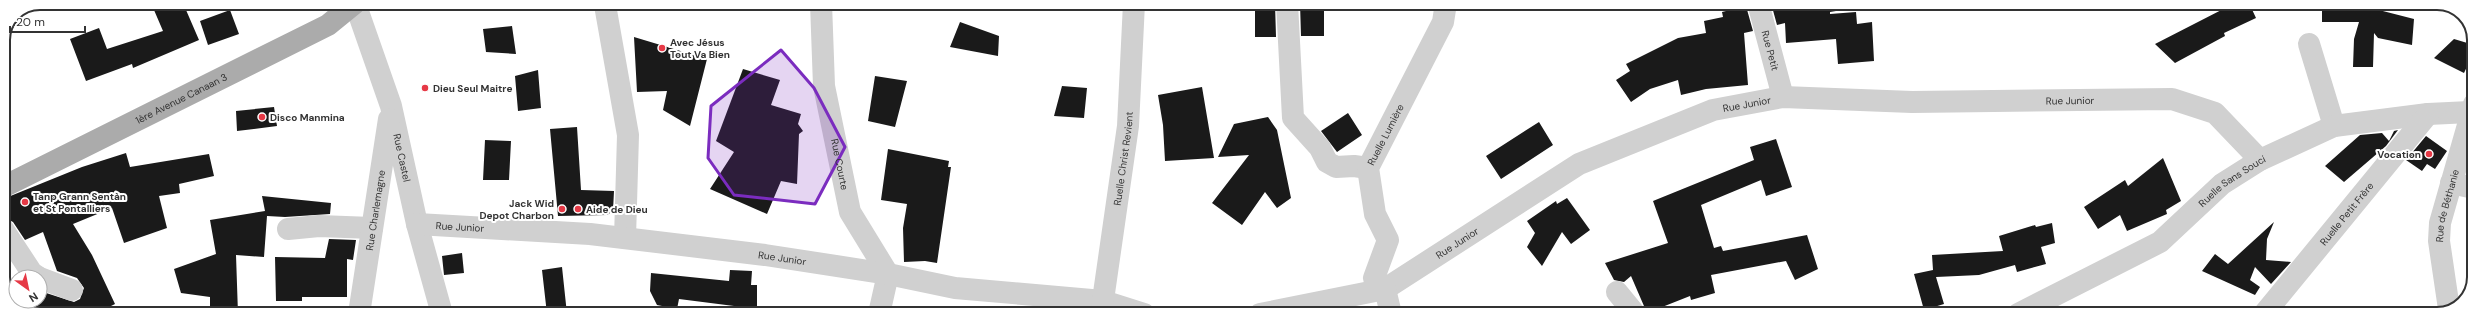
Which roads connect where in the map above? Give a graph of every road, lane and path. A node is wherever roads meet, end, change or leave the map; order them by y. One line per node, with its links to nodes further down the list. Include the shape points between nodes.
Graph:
1 (346, 10): 19 (main road, 1ère Avenue Canaan 3, via 328,25)
2 (357, 10): 11 (street, Rue Castel)
3 (606, 10): 24 (street, via 628,135)
4 (821, 10): 27 (street, Rue Courte, via 824,86 850,212)
5 (1134, 10): 36 (street, Ruelle Christ Revient, via 1128,126)
6 (1287, 10): 17 (street, via 1293,118 1310,136 1327,162 1336,167)
7 (1445, 10): 17 (street, Ruelle Lumière, via 1443,22)
8 (1760, 10): 10 (street, Rue Petit)
9 (2309, 44): 14 (street)
10 (1783, 97): 16 (street, Rue Junior, via 1912,102 2172,99 2215,113); 29 (street, Rue Junior, via 1713,110 1579,164)
11 (391, 106): 21 (street, Rue Castel); 23 (street, Rue Charlemagne)
12 (2467, 109): 13 (street, Ruelle Sans Souci)
13 (2428, 114): 14 (street, Ruelle Sans Souci); 41 (street, Ruelle Petit Frère)
14 (2334, 126): 16 (street, Ruelle Sans Souci)
15 (2467, 126): 18 (street, Rue de Béthanie)
16 (2260, 160): 40 (street, Ruelle Sans Souci, via 2222,184 2160,242)
17 (1368, 168): 29 (street, Ruelle Lumière, via 1375,214 1388,240 1374,278)
18 (2451, 183): 20 (street); 32 (street, Rue de Béthanie, via 2440,223 2439,241)
19 (10, 184)
20 (2467, 186)
21 (417, 224): 24 (street, Rue Junior); 34 (street, Rue Castel)
22 (288, 228): 23 (street)
23 (372, 228): 33 (street, Rue Charlemagne)
24 (625, 238): 27 (street, Rue Junior, via 765,255)
25 (10, 239): 26 (street)
26 (30, 269)
27 (888, 274): 35 (street); 36 (street, Rue Junior, via 955,288)
28 (48, 281): 30 (street)
29 (1385, 289): 37 (street, Rue Junior); 38 (street)
30 (72, 290)
31 (1617, 292): 39 (street)
32 (2448, 305)
33 (360, 307)
34 (440, 307)
35 (881, 307)
36 (1102, 307)
37 (1295, 307)
38 (1389, 307)
39 (1629, 307)
40 (2032, 307)
41 (2270, 307)

